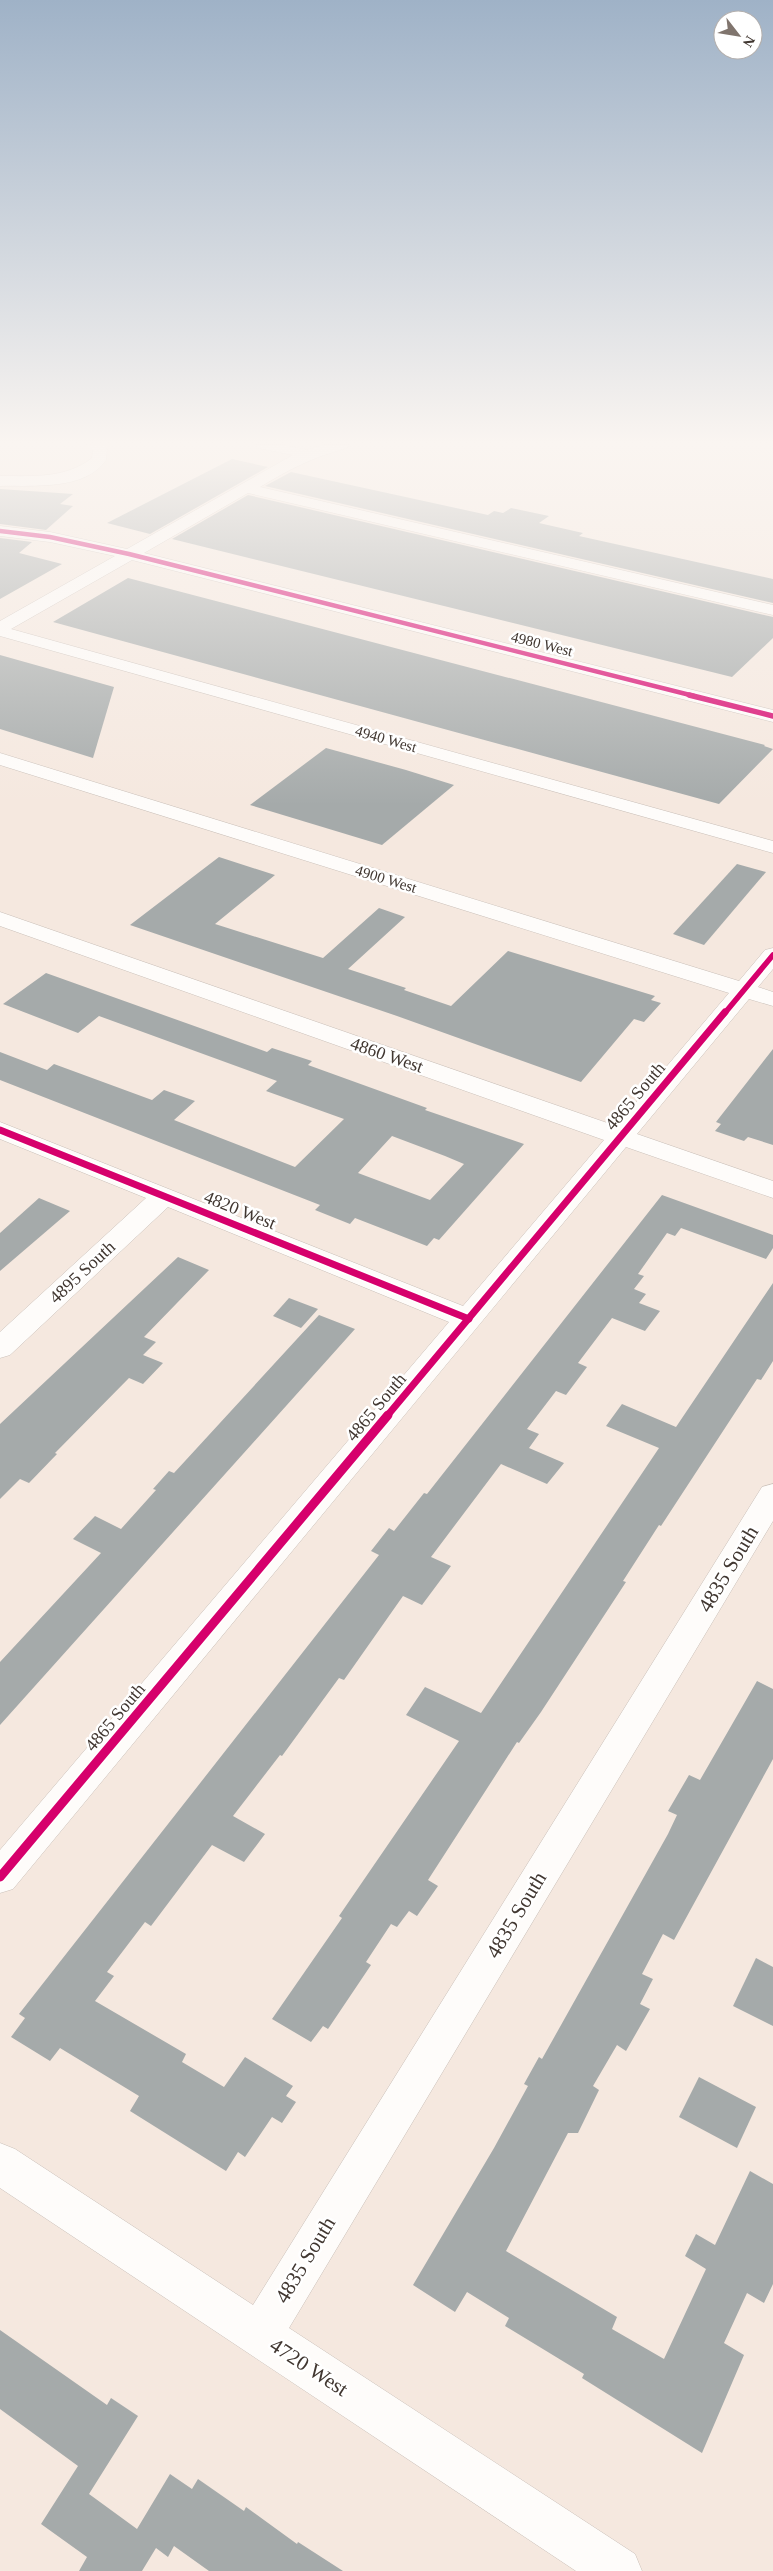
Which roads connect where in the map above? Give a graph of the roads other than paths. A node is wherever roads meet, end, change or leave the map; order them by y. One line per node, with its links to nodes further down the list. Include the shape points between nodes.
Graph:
1 (111, 565): 5 (street)
2 (174, 565): 6 (street, 4980 West)
3 (579, 565): 4 (street)
4 (773, 610)
5 (0, 629): 8 (street, 4940 West)
6 (773, 716)
7 (0, 759): 11 (street, 4900 West)
8 (773, 847)
9 (0, 919): 14 (street, 4860 West)
10 (773, 955): 11 (street, 4865 South)
11 (744, 990): 12 (street, 4900 West); 14 (street, 4865 South)
12 (773, 999)
13 (0, 1130): 16 (street, 4820 West)
14 (621, 1137): 15 (street, 4860 West); 17 (street, 4865 South)
15 (773, 1190)
16 (164, 1196): 17 (street, 4820 West); 18 (street, 4895 South)
17 (469, 1319): 20 (street, 4865 South)
18 (0, 1348)
19 (773, 1495): 22 (street, 4835 South)
20 (0, 1877)
21 (0, 2164): 22 (street, 4720 West)
22 (260, 2335): 23 (street, 4720 West)
23 (618, 2571)

